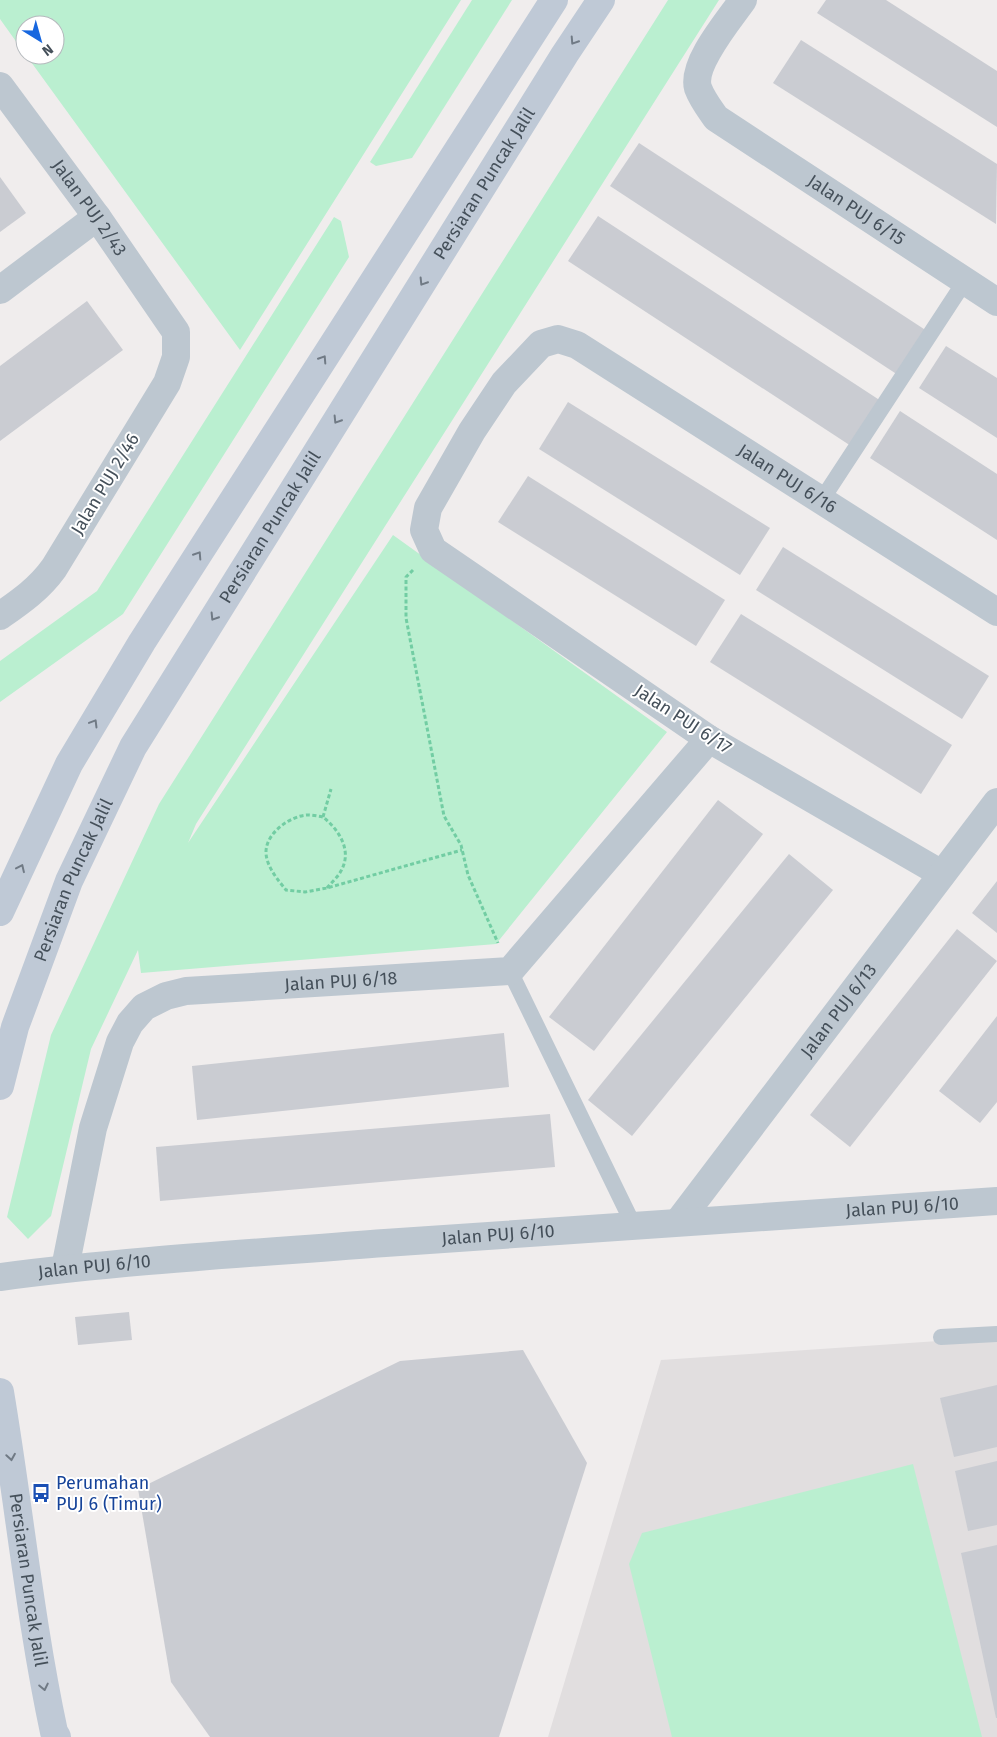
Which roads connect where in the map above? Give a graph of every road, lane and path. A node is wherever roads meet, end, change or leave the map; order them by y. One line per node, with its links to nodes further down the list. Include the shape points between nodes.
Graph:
1 (537, 0): 5 (main road)
2 (554, 0): 5 (main road)
3 (601, 0): 25 (main road, Persiaran Puncak Jalil, one-way to 25, via 133,747 69,881 15,1027)
4 (743, 0): 8 (street, Jalan PUJ 6/15, via 699,67 698,86 716,118)
5 (533, 34): 23 (main road, one-way to 5, via 69,764 142,642)
6 (0, 86): 7 (street, Jalan PUJ 2/43)
7 (97, 217): 9 (street); 11 (street, Jalan PUJ 2/43)
8 (965, 281): 10 (street, Jalan PUJ 6/15); 12 (lane)
9 (0, 290)
10 (997, 302)
11 (176, 332): 15 (street, Jalan PUJ 2/46, via 176,357 167,383 54,568 33,592)
12 (821, 501): 13 (street, Jalan PUJ 6/16, via 577,345 558,339 541,344 504,383 472,431 428,508 424,530); 14 (street, Jalan PUJ 6/16)
13 (433, 550): 16 (street, Jalan PUJ 6/17); 20 (path, via 406,577 406,618 444,816)
14 (997, 612)
15 (0, 616)
16 (710, 738): 21 (street, Jalan PUJ 6/17); 24 (street)
17 (331, 789): 19 (path)
18 (997, 802): 21 (street, Jalan PUJ 6/13)
19 (323, 817): 22 (path, via 342,839 346,851 342,868); 22 (path, via 305,815 290,820 270,836 266,852 270,867 286,890 306,892)
20 (462, 850): 22 (path); 24 (path, via 468,875)
21 (942, 874): 27 (street, Jalan PUJ 6/13)
22 (327, 888)
23 (0, 912)
24 (510, 971): 28 (lane); 29 (street, Jalan PUJ 6/18, via 186,991 144,1007 120,1042 93,1128)
25 (0, 1086)
26 (997, 1201): 27 (street, Jalan PUJ 6/10)
27 (679, 1221): 28 (street, Jalan PUJ 6/10)
28 (634, 1224): 29 (street, Jalan PUJ 6/10)
29 (65, 1268): 30 (street, Jalan PUJ 6/10)
30 (0, 1277)
31 (997, 1334): 32 (lane)
32 (941, 1337)
33 (0, 1392): 34 (main road, Persiaran Puncak Jalil, one-way to 34, via 40,1667)
34 (57, 1737)

